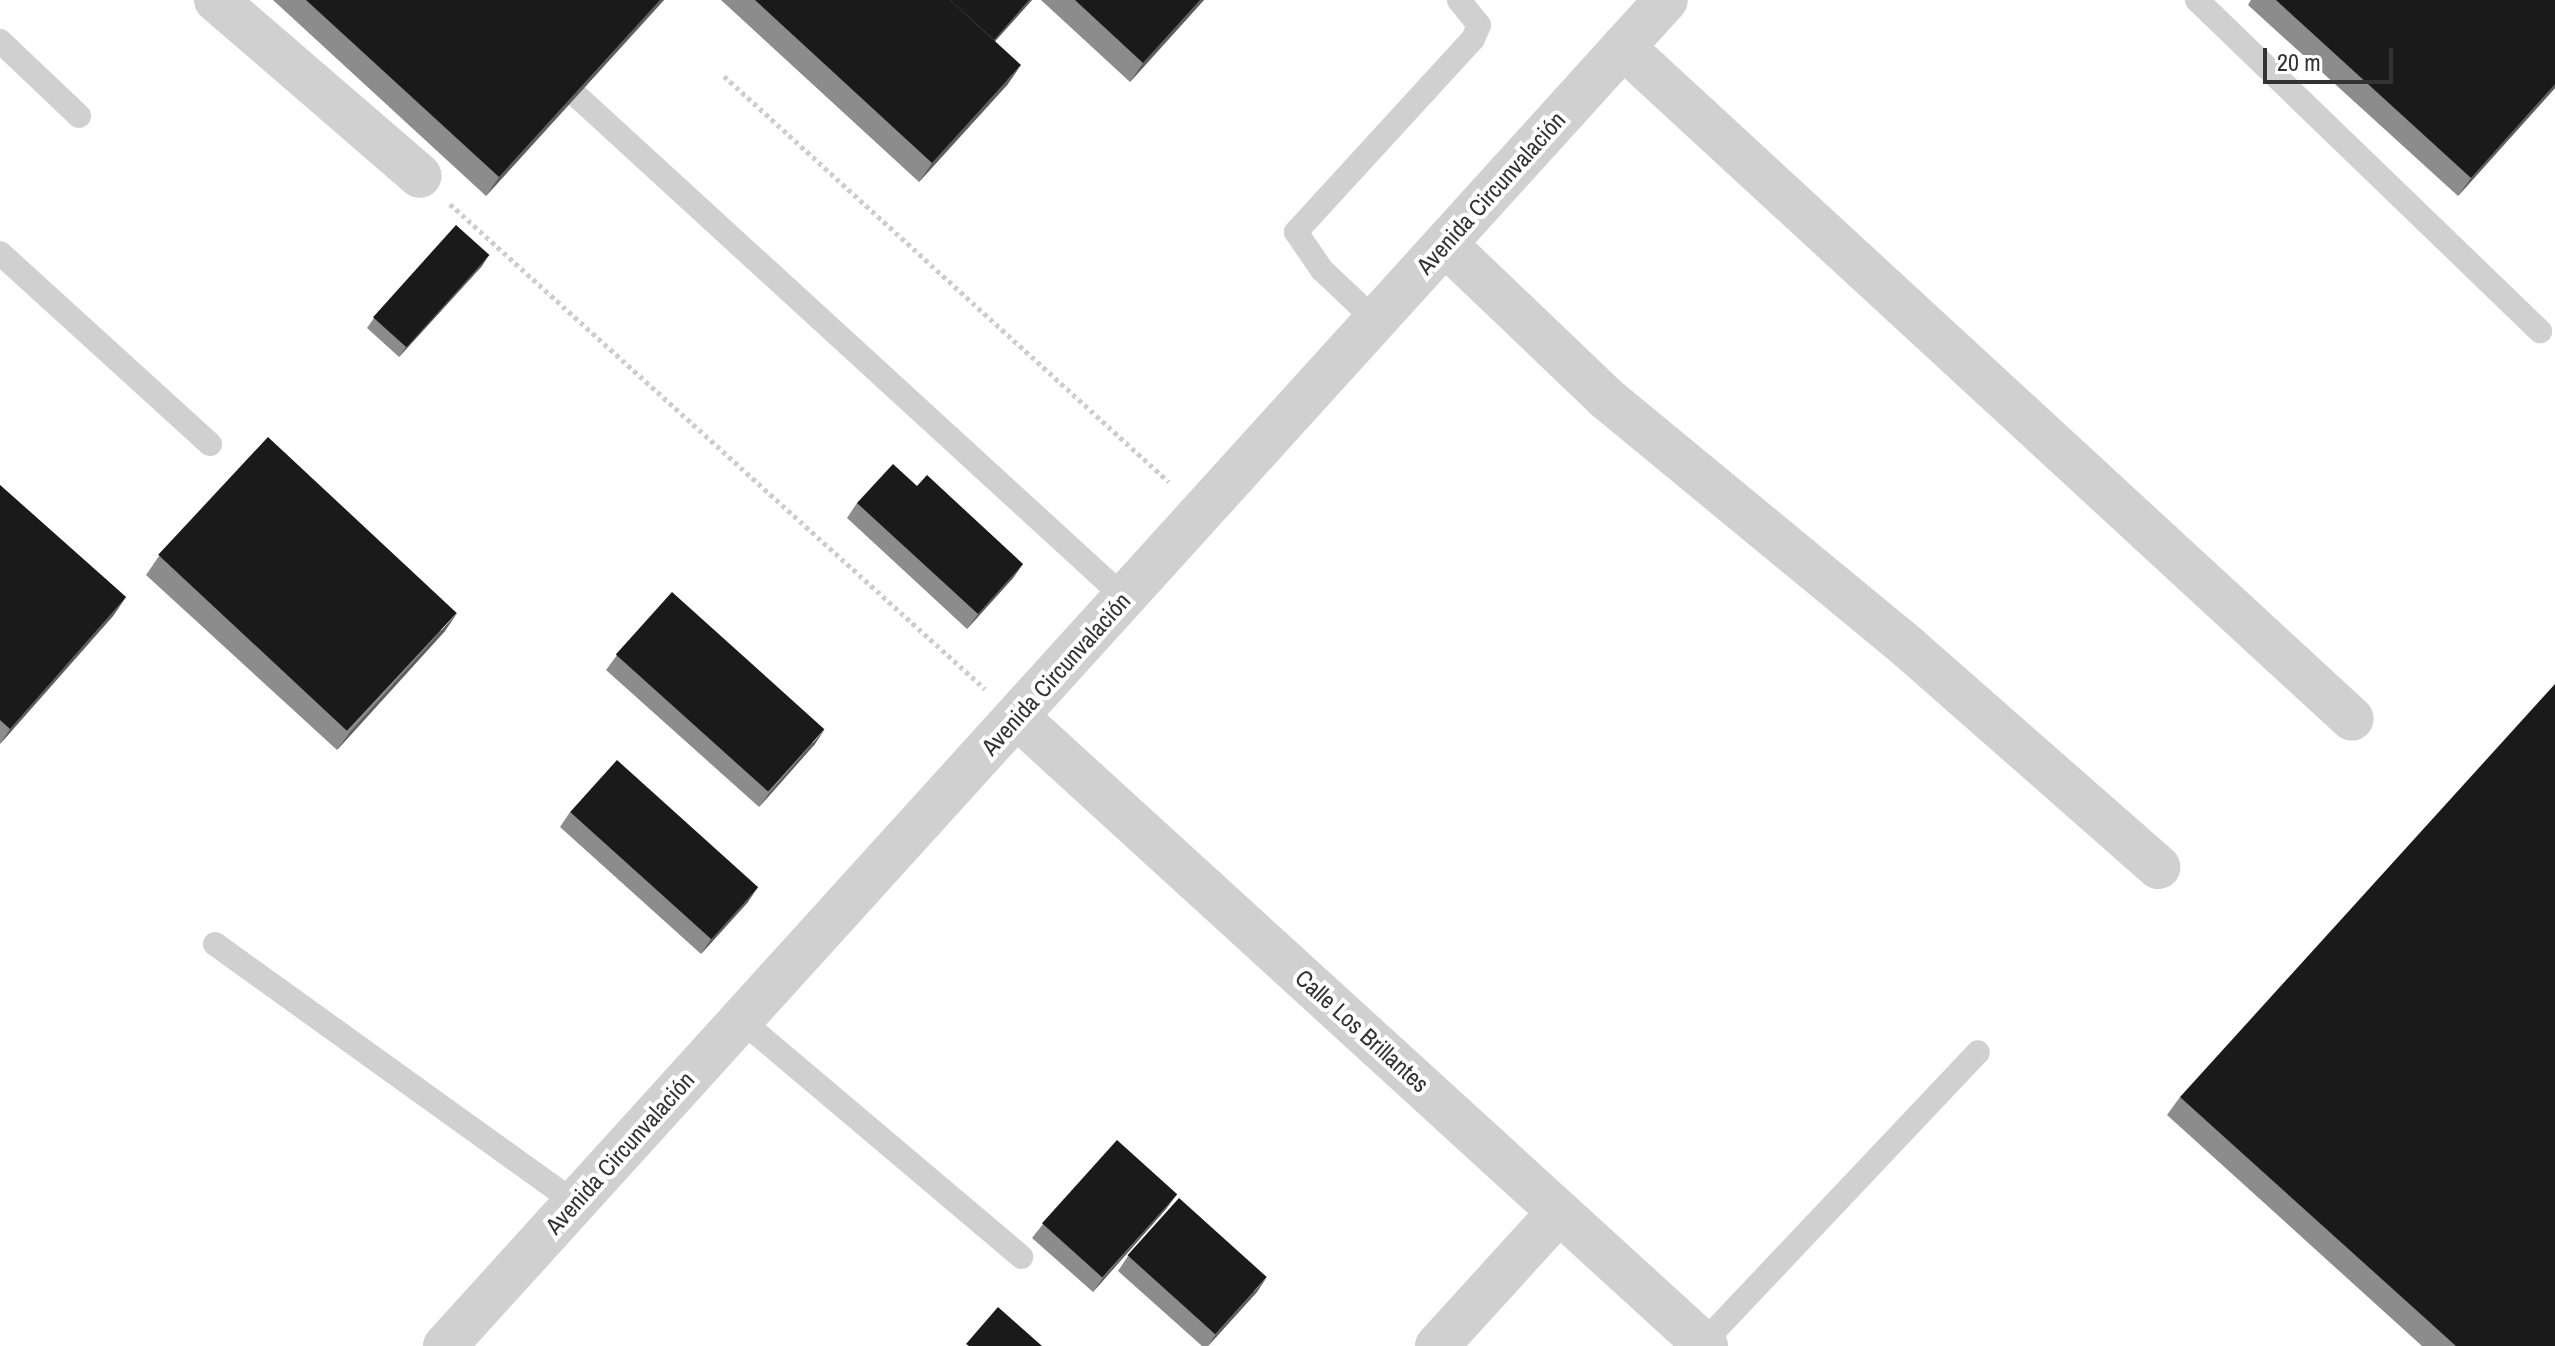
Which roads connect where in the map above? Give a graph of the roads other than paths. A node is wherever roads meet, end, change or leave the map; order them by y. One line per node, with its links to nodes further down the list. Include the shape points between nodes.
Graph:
1 (216, 0): 9 (street)
2 (1459, 0): 12 (lane, via 1479,25 1473,39 1296,232 1322,270)
3 (1666, 0): 6 (street, Avenida Circunvalación)
4 (2197, 0): 13 (lane)
5 (0, 41): 8 (lane)
6 (1623, 47): 10 (street, Avenida Circunvalación); 17 (street)
7 (579, 98): 15 (lane)
8 (79, 116)
9 (420, 176)
10 (1445, 244): 12 (street, Avenida Circunvalación); 18 (street, via 1606,398 1909,648)
11 (0, 253): 14 (lane)
12 (1376, 321): 15 (street, Avenida Circunvalación)
13 (2540, 331)
14 (210, 444)
15 (1125, 598): 16 (street, Avenida Circunvalación)
16 (1017, 717): 20 (street, Avenida Circunvalación); 23 (street, Calle Los Brillantes)
17 (2352, 719)
18 (2158, 867)
19 (215, 944): 22 (lane)
20 (741, 1020): 22 (street, Avenida Circunvalación); 24 (lane)
21 (1978, 1052): 25 (lane)
22 (575, 1203): 26 (street, Avenida Circunvalación)
23 (1559, 1212): 25 (street, Calle Los Brillantes); 27 (street)
24 (1021, 1257)
25 (1705, 1345)
26 (445, 1346)
27 (1437, 1346)

